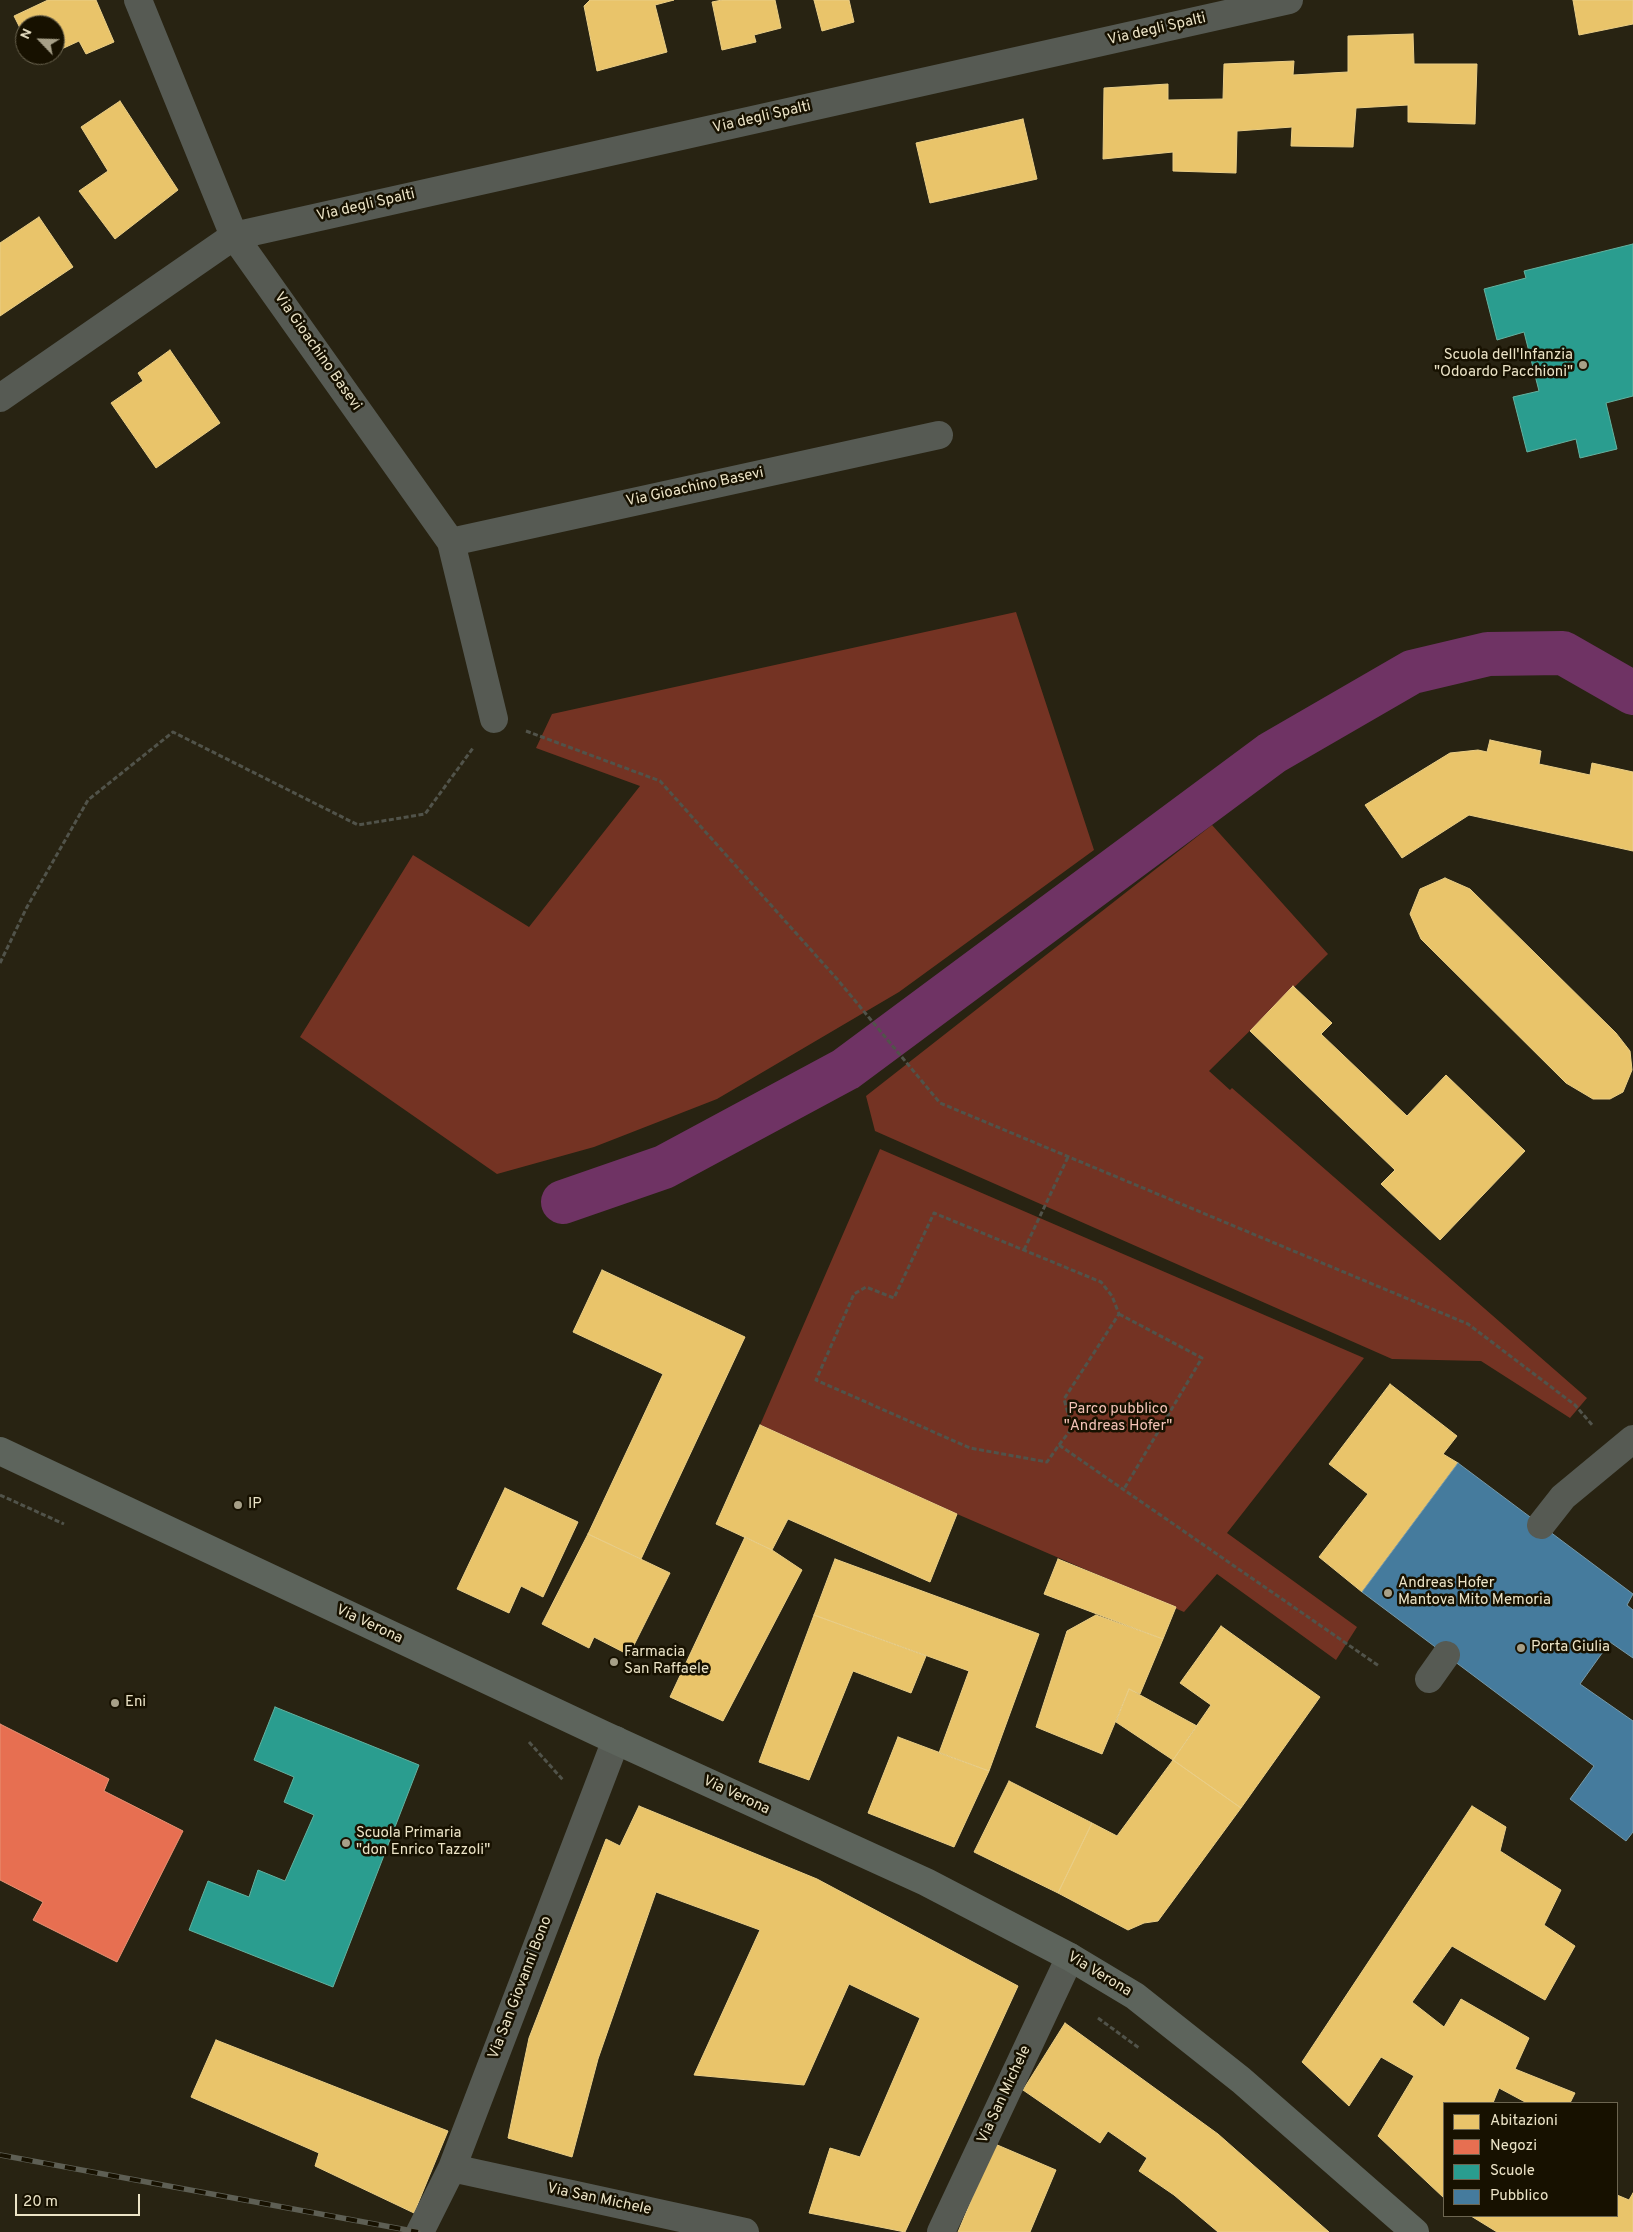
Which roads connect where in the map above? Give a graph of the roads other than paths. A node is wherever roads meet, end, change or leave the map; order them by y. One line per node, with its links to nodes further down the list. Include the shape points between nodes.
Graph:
1 (138, 0): 3 (street)
2 (1289, 0): 3 (street, Via degli Spalti)
3 (234, 236): 4 (street, Via degli Spalti); 6 (street, Via Gioachino Basevi)
4 (0, 398)
5 (939, 435): 6 (street, Via Gioachino Basevi)
6 (451, 542): 7 (street, Via Gioachino Basevi)
7 (494, 719)
8 (1624, 1446): 10 (street, via 1563,1498)
9 (0, 1452): 13 (main road, Via Verona)
10 (1541, 1525)
11 (1446, 1655): 12 (street)
12 (1429, 1679)
13 (616, 1740): 14 (main road, Via Verona, via 926,1882); 15 (street, Via San Giovanni Bono)
14 (1070, 1957): 18 (street, Via San Michele); 19 (main road, Via Verona, via 1135,1996 1218,2062)
15 (452, 2168): 16 (street, Via San Giovanni Bono); 17 (street, Via San Michele)
16 (420, 2232)
17 (745, 2232)
18 (941, 2232)
19 (1415, 2232)

